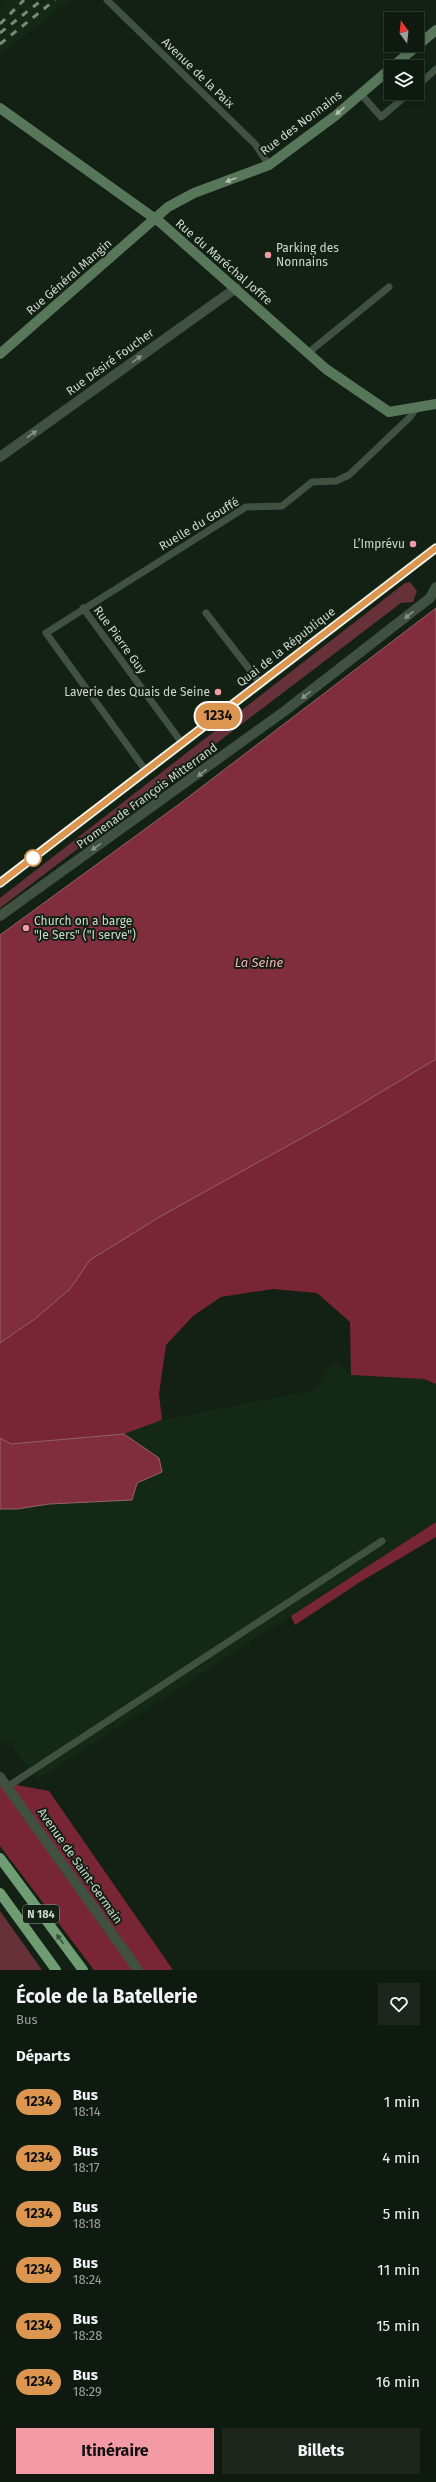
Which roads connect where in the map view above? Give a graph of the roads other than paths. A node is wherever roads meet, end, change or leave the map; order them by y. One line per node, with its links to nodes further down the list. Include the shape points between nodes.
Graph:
1 (108, 0): 10 (lane, Avenue de la Paix, via 255,144)
2 (436, 30): 3 (main road, Rue des Nonnains)
3 (401, 60)
4 (436, 69): 6 (lane)
5 (384, 75): 7 (main road, Rue des Nonnains)
6 (424, 80)
7 (361, 94): 8 (lane, via 381,117); 10 (main road, Rue des Nonnains, one-way to 10)
8 (401, 100)
9 (0, 108): 11 (main road, Rue du Maréchal Joffre)
10 (269, 165): 11 (main road, Rue des Nonnains, one-way to 11, via 194,194 168,207)
11 (155, 219): 13 (main road, Rue du Maréchal Joffre); 15 (main road, Rue Général Mangin)
12 (389, 287): 14 (lane)
13 (236, 288): 14 (main road, Rue du Maréchal Joffre); 18 (street, Rue Désiré Foucher, one-way to 13)
14 (308, 353): 17 (main road, Rue du Maréchal Joffre, via 326,369 389,412)
15 (0, 354)
16 (436, 404): 17 (main road, Rue du Maréchal Joffre)
17 (417, 407): 21 (lane, Ruelle du Gouffé, via 410,417 349,476 336,481 312,482 282,506 246,507)
18 (0, 457)
19 (435, 551): 23 (main road, Quai de la République)
20 (436, 587): 27 (street, Promenade François Mitterrand, one-way to 27, via 430,598 286,710)
21 (83, 608): 24 (lane, Rue Pierre Guy); 25 (lane, Ruelle du Gouffé, via 46,633)
22 (206, 613): 23 (lane)
23 (260, 683): 24 (main road, Quai de la République)
24 (182, 743): 25 (main road, Quai de la République)
25 (146, 771): 26 (main road, Quai de la République)
26 (0, 883)
27 (0, 916)
28 (382, 1541): 30 (lane)
29 (0, 1777): 30 (street, Avenue de Saint-Germain)
30 (7, 1787): 35 (street, Avenue de Saint-Germain)
31 (0, 1858): 34 (main road, N 184, one-way to 31)
32 (0, 1894): 33 (main road, N 184)
33 (56, 1970)
34 (83, 1970)
35 (138, 1970)

